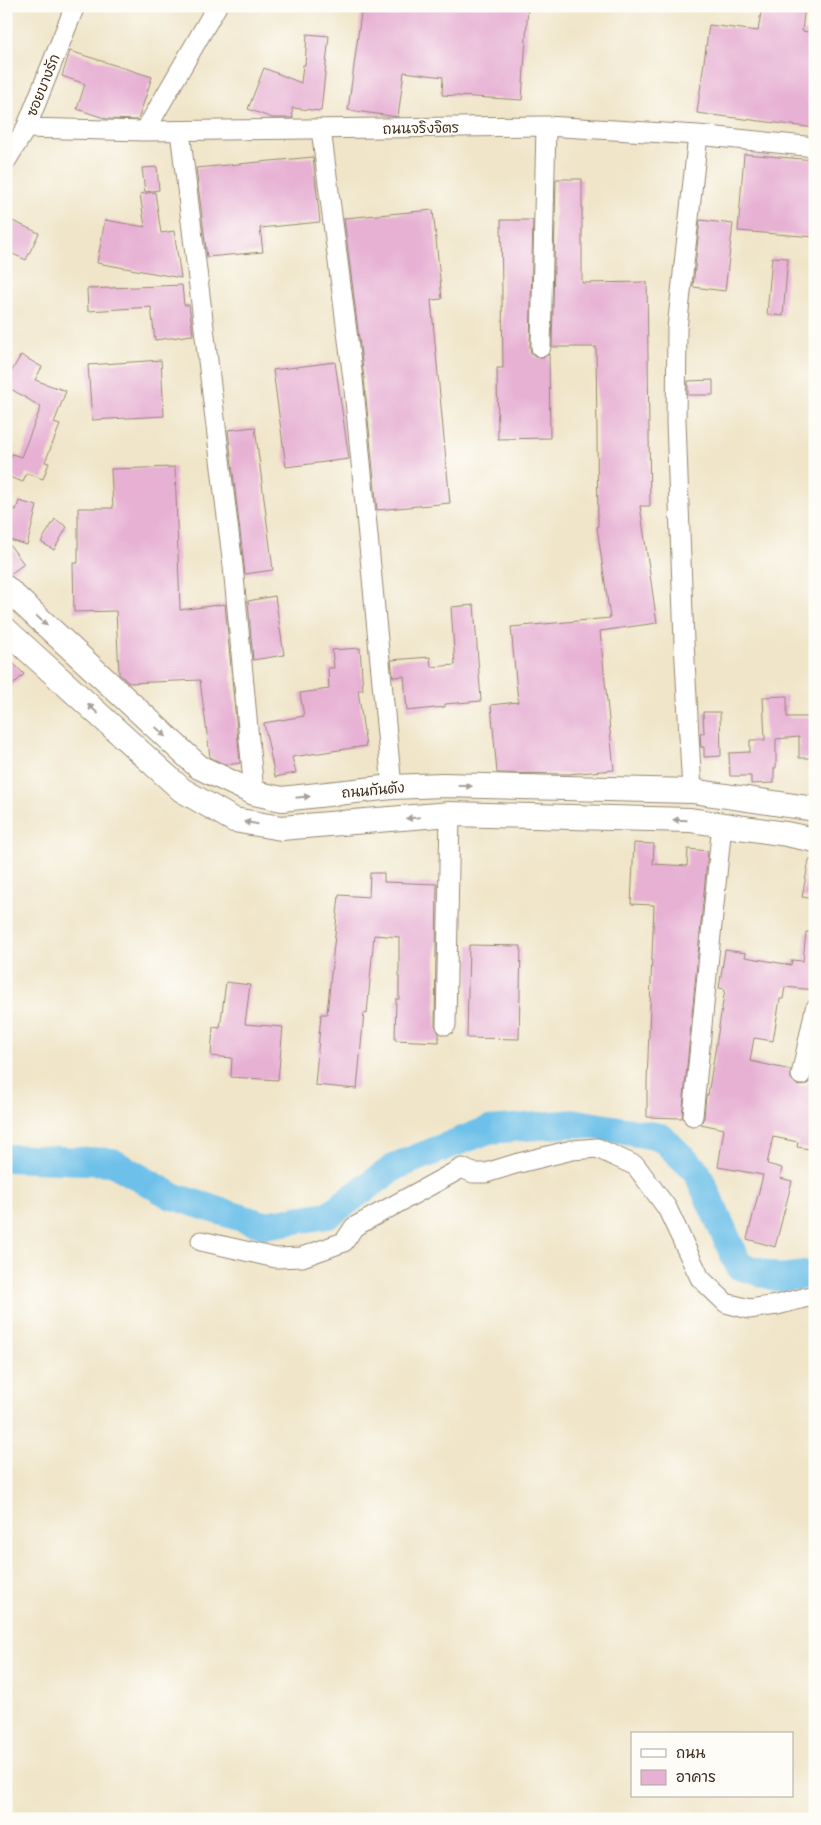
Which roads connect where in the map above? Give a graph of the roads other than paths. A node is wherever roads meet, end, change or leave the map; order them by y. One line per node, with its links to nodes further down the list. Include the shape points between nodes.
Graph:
1 (75, 6): 4 (street, ซอยบางรัก)
2 (217, 6): 6 (street)
3 (546, 126): 5 (street, ถนนจริงจิตร); 8 (street, ถนนจริงจิตร); 11 (street)
4 (26, 128): 6 (street, ถนนจริงจิตร); 10 (street, ซอยบางรัก)
5 (321, 129): 7 (street, ถนนจริงจิตร); 16 (street, via 353,379)
6 (145, 131): 7 (street, ถนนจริงจิตร)
7 (180, 131): 18 (street, via 233,566)
8 (698, 135): 9 (street, ถนนจริงจิตร); 17 (street, via 677,328 676,421)
9 (815, 147)
10 (6, 161)
11 (541, 347)
12 (6, 588): 14 (main road, ถนนกันตัง, one-way to 14, via 199,767)
13 (6, 630): 20 (main road, one-way to 13, via 182,790)
14 (226, 779): 18 (main road, ถนนกันตัง); 20 (main road)
15 (501, 786): 16 (main road, ถนนกันตัง, one-way to 15); 17 (main road, ถนนกันตัง); 23 (main road)
16 (392, 787): 18 (main road, ถนนกันตัง, one-way to 16, via 282,799)
17 (692, 791): 19 (main road, ถนนกันตัง)
18 (254, 793)
19 (765, 802): 21 (main road, ถนนกันตัง); 25 (main road)
20 (210, 806): 22 (main road, one-way to 20, via 281,828 234,820)
21 (815, 809)
22 (450, 814): 23 (main road); 28 (street)
23 (501, 816): 24 (main road, one-way to 23, via 690,820)
24 (722, 824): 25 (main road); 30 (street)
25 (760, 830): 26 (main road)
26 (815, 840)
27 (815, 1009): 29 (street)
28 (446, 1025)
29 (801, 1075)
30 (693, 1116)
31 (201, 1241): 32 (street, via 276,1258 302,1257 344,1242 354,1227 462,1168 473,1173 486,1173 572,1150 597,1148 636,1166 667,1208 700,1278 726,1303 749,1309)
32 (815, 1295)

